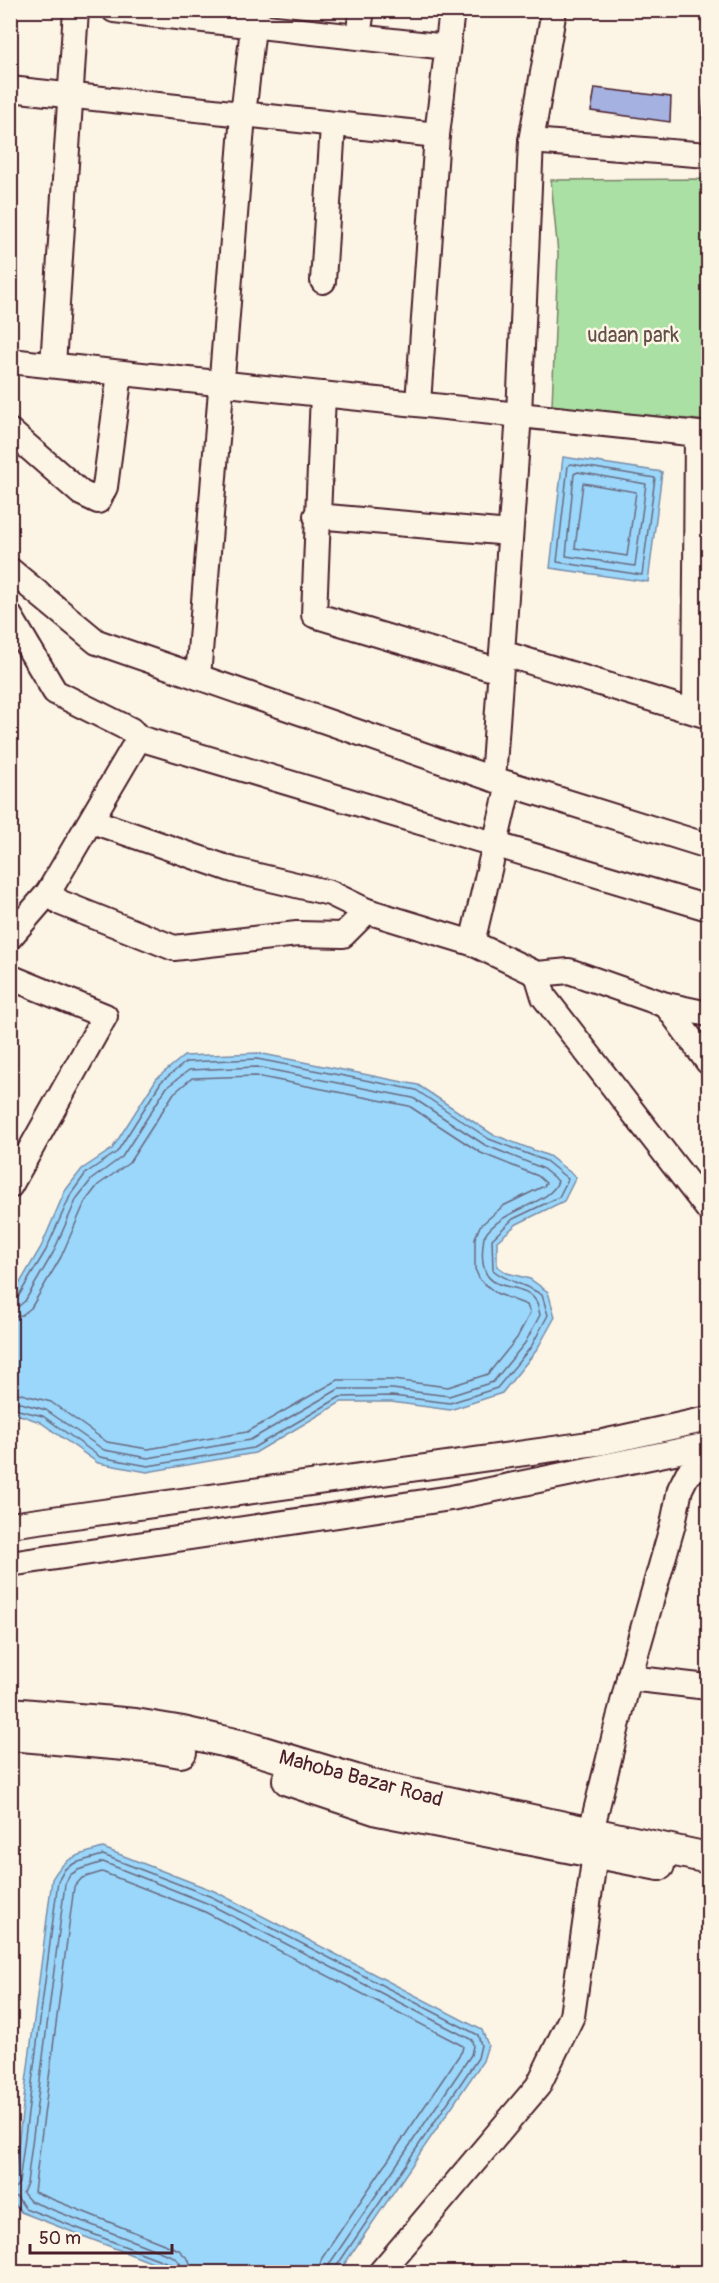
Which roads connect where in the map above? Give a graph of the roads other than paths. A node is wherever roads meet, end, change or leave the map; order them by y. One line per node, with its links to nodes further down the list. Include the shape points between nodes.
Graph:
1 (76, 10): 11 (street)
2 (114, 10): 6 (street)
3 (362, 10): 8 (street)
4 (452, 10): 9 (street)
5 (554, 10): 15 (street)
6 (165, 13): 7 (street)
7 (254, 18): 8 (street); 12 (street)
8 (358, 36): 9 (street)
9 (447, 47): 14 (street)
10 (10, 89): 11 (street)
11 (70, 96): 12 (street); 19 (street)
12 (243, 116): 13 (street); 21 (street)
13 (333, 126): 14 (street); 17 (street)
14 (437, 135): 23 (street)
15 (531, 141): 16 (street); 24 (street)
16 (708, 155)
17 (323, 281)
18 (10, 361): 19 (street)
19 (53, 365): 20 (street)
20 (120, 373): 21 (street); 25 (street, via 105,487 98,501 81,493)
21 (221, 383): 22 (street); 32 (street)
22 (323, 394): 23 (street); 27 (street)
23 (418, 404): 24 (street)
24 (519, 414): 26 (street); 28 (street)
25 (10, 431)
26 (703, 435): 33 (street)
27 (316, 516): 28 (street); 31 (street, via 314,615)
28 (510, 533): 31 (street)
29 (10, 570): 32 (street, via 97,642)
30 (10, 616): 34 (street, via 55,692 131,730)
31 (501, 662): 33 (street); 35 (street)
32 (198, 677): 35 (street)
33 (702, 713)
34 (139, 738): 36 (street); 37 (street)
35 (501, 781): 37 (street); 38 (street)
36 (92, 821): 39 (street); 41 (street, via 233,870 330,893)
37 (495, 844): 40 (street); 43 (street)
38 (708, 846)
39 (48, 893): 41 (street, via 61,903 174,948 297,934 343,935); 42 (street)
40 (708, 908)
41 (367, 912): 43 (street)
42 (10, 937)
43 (472, 942): 44 (street)
44 (537, 974): 46 (street, via 569,971); 50 (street, via 544,997)
45 (10, 977): 49 (street, via 105,1016)
46 (666, 1005): 47 (street); 48 (street)
47 (708, 1014)
48 (708, 1062)
49 (10, 1186)
50 (708, 1209)
51 (708, 1419): 54 (street, via 603,1442)
52 (708, 1445): 55 (street, via 451,1498)
53 (708, 1462): 56 (street, via 688,1473 680,1489)
54 (10, 1525)
55 (10, 1564)
56 (629, 1678): 57 (street); 61 (street)
57 (708, 1687)
58 (10, 1713): 60 (main road, Mahoba Bazar Road, via 155,1727)
59 (10, 1735): 60 (main road, Mahoba Bazar Road, via 159,1748)
60 (261, 1762): 61 (main road, Mahoba Bazar Road, via 378,1810)
61 (593, 1843): 62 (main road, Mahoba Bazar Road); 63 (main road, Mahoba Bazar Road, via 702,1873); 64 (street, via 572,2016 538,2086)
62 (708, 1858)
63 (708, 1869)
64 (381, 2272)

